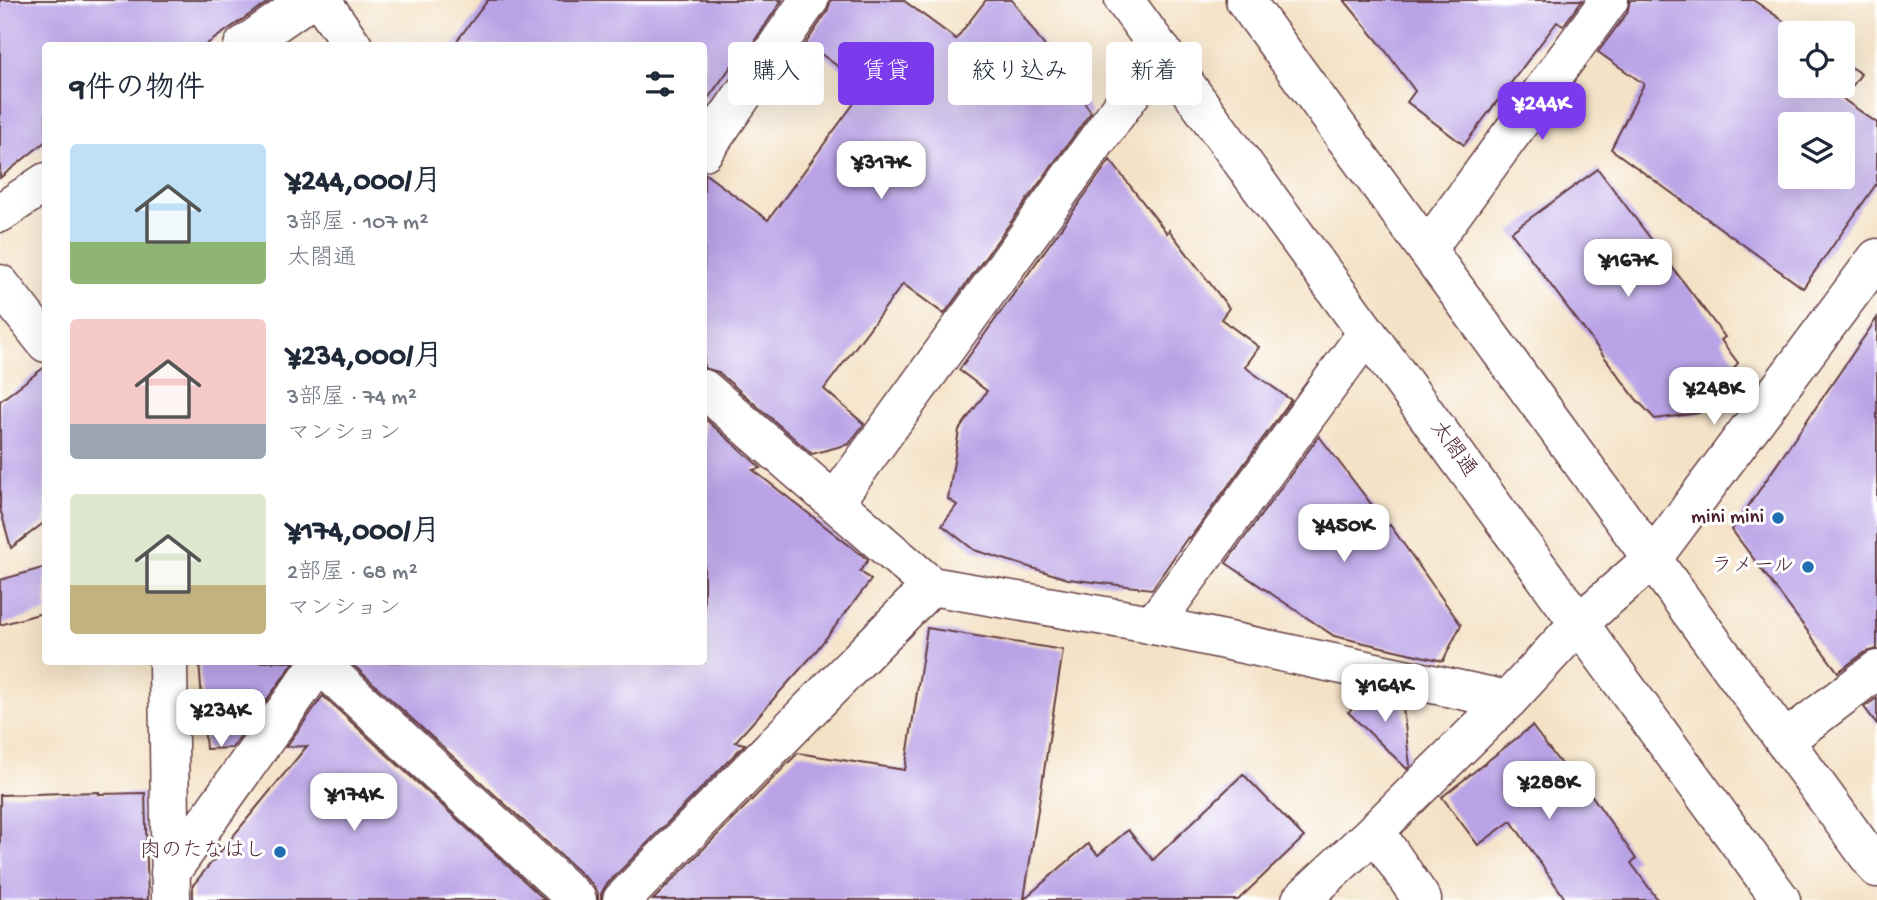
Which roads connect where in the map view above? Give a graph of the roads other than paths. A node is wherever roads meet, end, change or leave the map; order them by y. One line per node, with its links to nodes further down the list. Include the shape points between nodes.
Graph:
1 (809, 0): 11 (street)
2 (1124, 0): 8 (street, 太閤通)
3 (1245, 0): 14 (street)
4 (1609, 0): 14 (street)
5 (322, 2): 6 (street); 7 (street)
6 (250, 42)
7 (350, 42)
8 (1155, 42)
9 (1123, 105): 20 (street)
10 (1201, 105): 17 (street, 太閤通)
11 (707, 147)
12 (42, 185): 13 (street)
13 (0, 213)
14 (1427, 249): 21 (street)
15 (1877, 258): 21 (street)
16 (0, 284): 18 (street)
17 (1367, 333): 23 (street, 太閤通); 24 (street)
18 (42, 338)
19 (707, 392): 20 (street)
20 (835, 501): 22 (street)
21 (1652, 559): 23 (street); 30 (street)
22 (931, 586): 24 (street); 35 (street)
23 (1579, 623): 29 (street); 38 (street, 太閤通)
24 (1153, 625): 29 (street)
25 (168, 665): 33 (street)
26 (317, 665): 33 (street)
27 (322, 665): 34 (street)
28 (1877, 670): 30 (street)
29 (1508, 700): 31 (street)
30 (1784, 741): 32 (street)
31 (1375, 831): 36 (street); 37 (street)
32 (1877, 868)
33 (171, 886)
34 (577, 900)
35 (622, 900)
36 (1301, 900)
37 (1422, 900)
38 (1782, 900)

